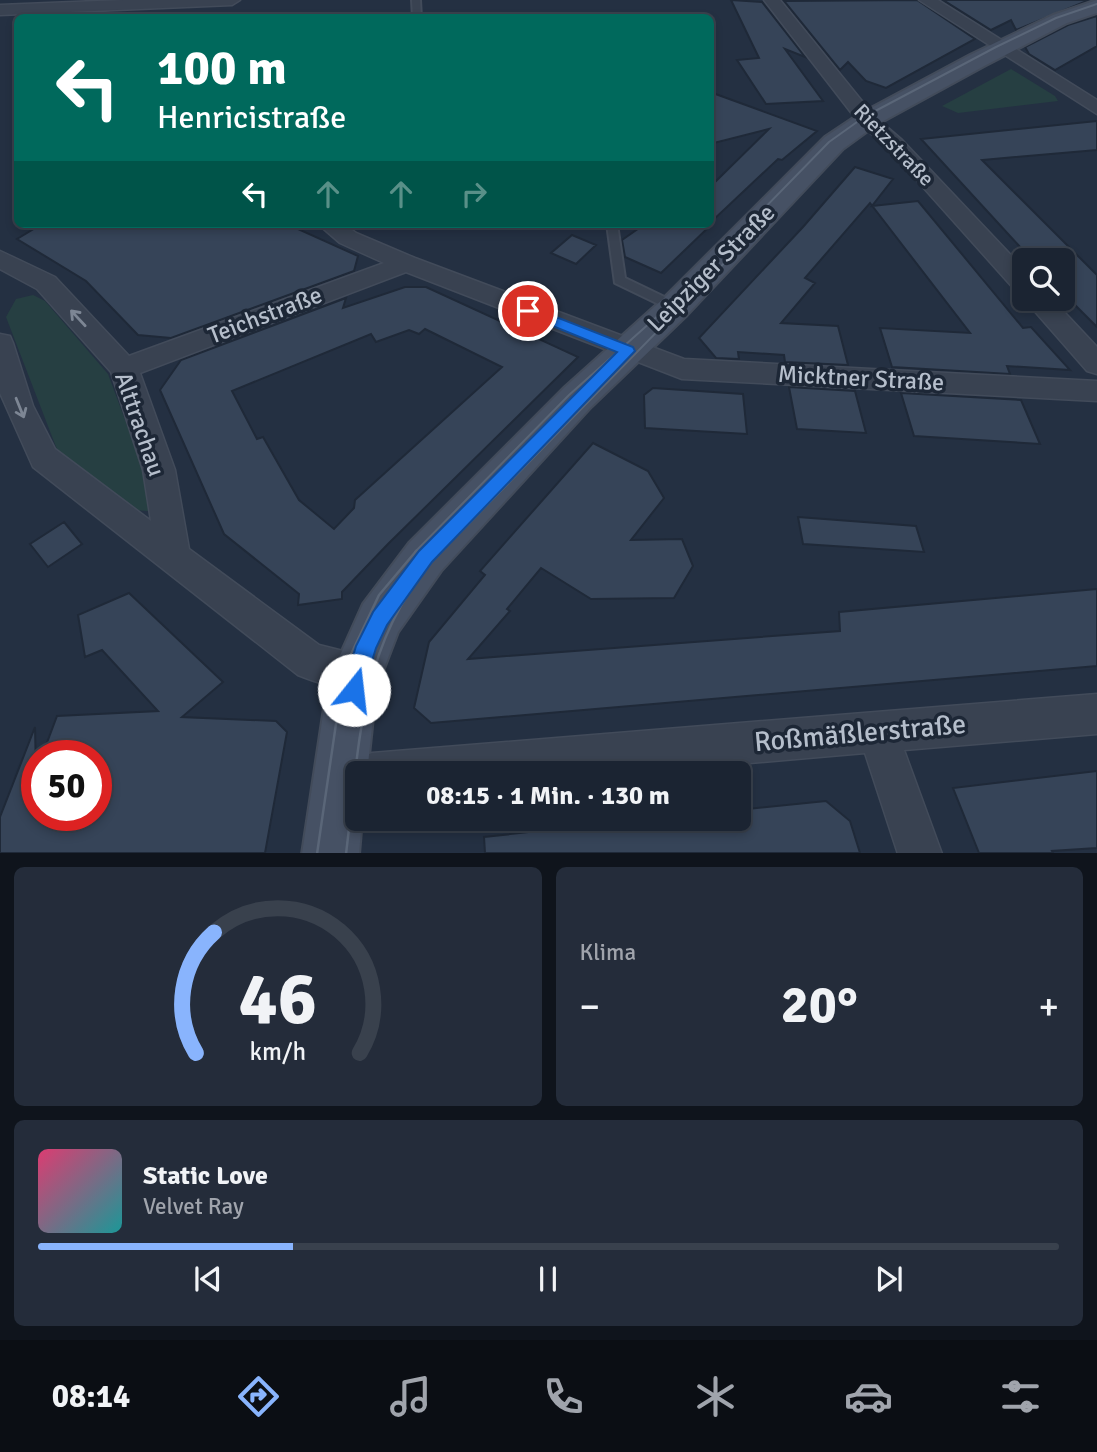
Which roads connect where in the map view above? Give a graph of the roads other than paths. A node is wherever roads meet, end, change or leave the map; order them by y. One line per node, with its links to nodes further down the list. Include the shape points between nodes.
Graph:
1 (232, 0): 4 (street)
2 (772, 0): 9 (street, Rietzstraße)
3 (928, 0): 7 (street)
4 (197, 1): 6 (street)
5 (1097, 6): 7 (main road, Leipziger Straße)
6 (8, 7)
7 (999, 49): 8 (street); 9 (main road, Leipziger Straße)
8 (1097, 108)
9 (867, 120): 14 (street, Rietzstraße, via 895,144); 15 (main road, Leipziger Straße, via 816,160)
10 (334, 228): 13 (street, Micktner Straße)
11 (612, 228): 15 (lane, via 619,280)
12 (0, 259): 20 (street, Alttrachau, one-way to 12, via 46,283)
13 (406, 262): 18 (street, Micktner Straße); 20 (street, Teichstraße)
14 (1012, 271)
15 (675, 307): 18 (main road, Leipziger Straße)
16 (1048, 311): 19 (street)
17 (0, 343): 22 (street, one-way to 22, via 18,406 44,458)
18 (627, 351): 21 (street, Micktner Straße, via 682,369); 23 (main road, Leipziger Straße, via 425,556 380,619)
19 (1097, 364)
20 (124, 368): 22 (street, Alttrachau, via 159,470)
21 (1097, 391)
22 (174, 559): 23 (street, via 311,662)
23 (358, 671): 26 (main road, Leipziger Straße)
24 (1097, 714): 25 (street, Roßmäßlerstraße)
25 (878, 732): 27 (street, Roßmäßlerstraße); 30 (street)
26 (356, 761)
27 (526, 761)
28 (345, 808): 29 (main road, Leipziger Straße)
29 (330, 853)
30 (920, 853)

